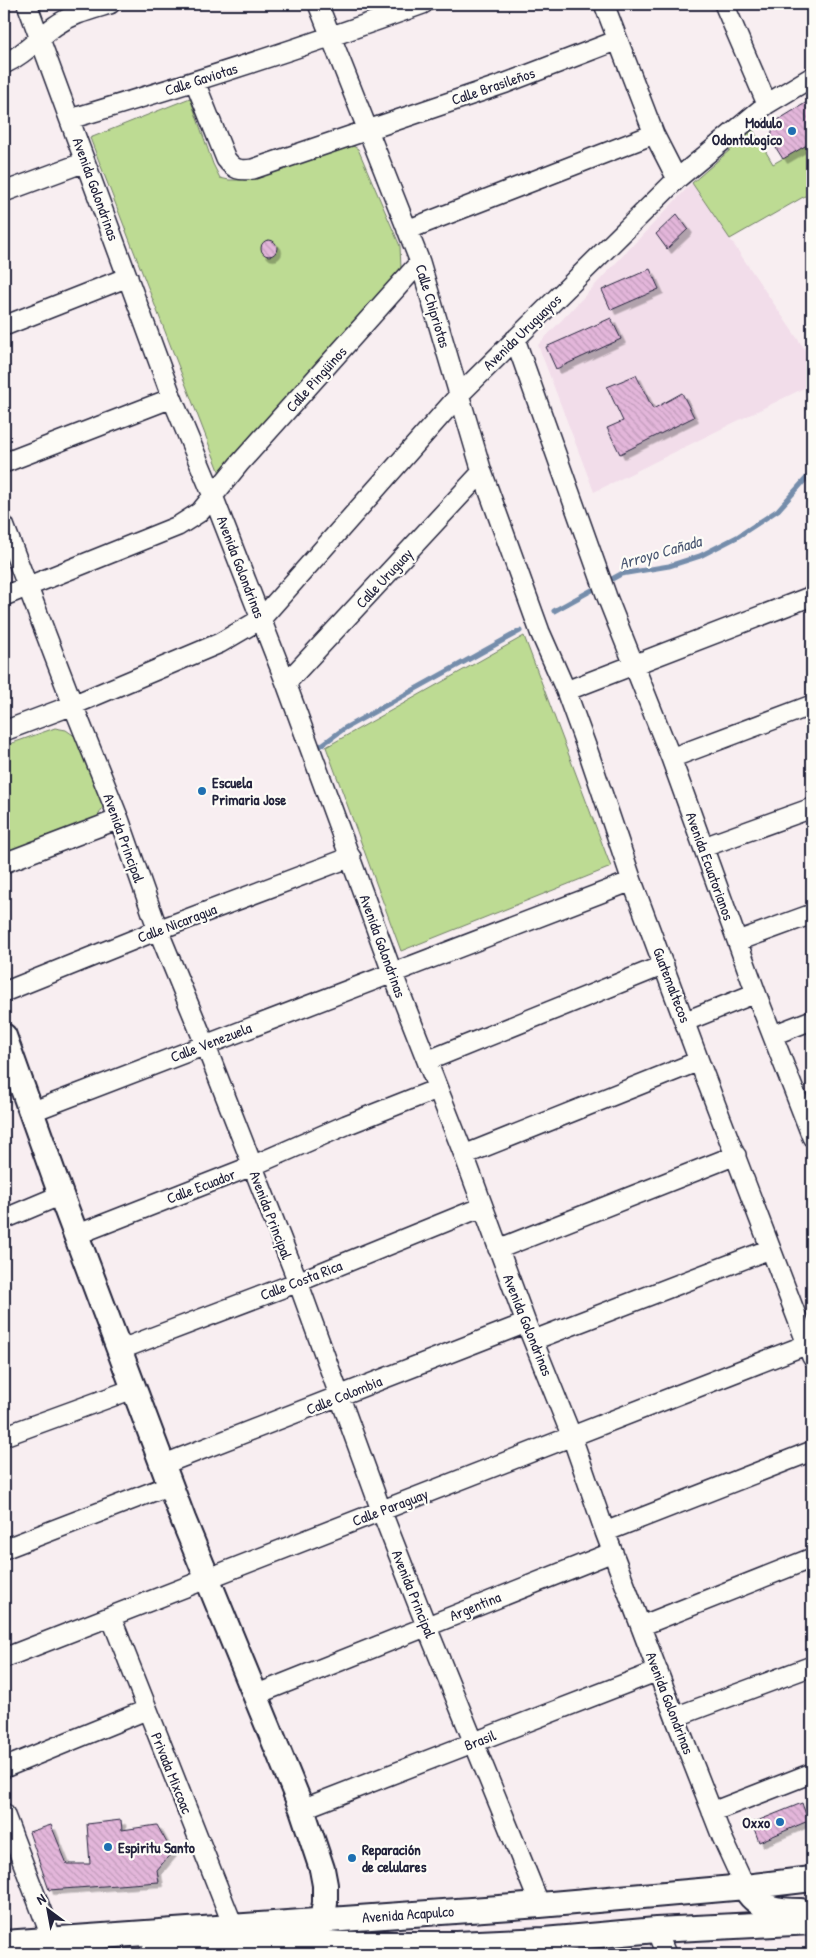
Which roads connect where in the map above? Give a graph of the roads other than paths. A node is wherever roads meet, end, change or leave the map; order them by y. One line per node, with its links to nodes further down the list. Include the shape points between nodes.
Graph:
1 (27, 4): 8 (street, Avenida Golondrinas)
2 (110, 4): 8 (street, via 74,14)
3 (318, 4): 7 (street, Calle Chipriotas)
4 (423, 4): 7 (street, Calle Gaviotas)
5 (604, 4): 9 (street)
6 (724, 4): 13 (street)
7 (331, 37): 12 (street, Calle Gaviotas); 15 (street, Calle Chipriotas)
8 (40, 38): 10 (street); 14 (street, Avenida Golondrinas)
9 (618, 40): 15 (street, Calle Brasileños, via 506,83); 16 (street)
10 (4, 64)
11 (812, 77): 13 (street, Avenida Uruguayos)
12 (195, 82): 14 (street, Calle Gaviotas); 15 (street, Calle Brasileños, via 226,159 232,168 241,171)
13 (767, 104): 18 (street, Avenida Uruguayos)
14 (70, 119): 17 (street, Avenida Golondrinas)
15 (367, 129): 20 (street, Calle Chipriotas)
16 (654, 134): 18 (street); 20 (street)
17 (85, 162): 19 (street); 22 (street, Avenida Golondrinas)
18 (677, 179): 24 (street, Avenida Uruguayos)
19 (4, 192)
20 (407, 230): 21 (street, Calle Chipriotas)
21 (420, 262): 25 (street, Calle Chipriotas); 29 (street, Calle Pingüinos)
22 (128, 277): 23 (street); 26 (street, Avenida Golondrinas)
23 (4, 326)
24 (515, 339): 25 (street, Avenida Uruguayos); 36 (street, Avenida Ecuatorianos)
25 (460, 394): 28 (street, Calle Chipriotas); 35 (street, Avenida Uruguayos)
26 (172, 398): 27 (street); 29 (street, Avenida Golondrinas)
27 (4, 463)
28 (482, 472): 34 (street, Calle Chipriotas); 37 (street, Calle Uruguay)
29 (213, 496): 31 (street, Calle Pingüinos, via 200,512 178,526); 35 (street, Avenida Golondrinas)
30 (4, 524): 31 (street, Avenida Principal)
31 (27, 587): 32 (street, Calle Pingüinos); 39 (street, Avenida Principal)
32 (4, 596)
33 (812, 596): 36 (street)
34 (533, 612): 38 (street, Guatemaltecos)
35 (260, 619): 37 (street, Avenida Golondrinas); 39 (street, via 220,642)
36 (634, 666): 38 (street); 42 (street, Avenida Ecuatorianos)
37 (286, 683): 46 (street, Avenida Golondrinas)
38 (566, 691): 48 (street, Guatemaltecos)
39 (73, 705): 41 (street); 44 (street, Avenida Principal)
40 (812, 705): 42 (street)
41 (4, 731)
42 (671, 758): 45 (street, Avenida Ecuatorianos)
43 (812, 808): 45 (street)
44 (119, 819): 47 (street); 50 (street, Avenida Principal)
45 (704, 847): 51 (street, Avenida Ecuatorianos)
46 (351, 857): 50 (street, Calle Nicaragua); 53 (street, Avenida Golondrinas)
47 (4, 863)
48 (632, 881): 52 (street, Guatemaltecos); 53 (street, Calle Venezuela)
49 (812, 914): 51 (street)
50 (158, 930): 54 (street, Calle Nicaragua); 60 (street, Avenida Principal)
51 (738, 941): 55 (street, Avenida Ecuatorianos)
52 (664, 965): 56 (street, Guatemaltecos); 61 (street)
53 (392, 972): 60 (street, Calle Venezuela); 61 (street, Avenida Golondrinas)
54 (4, 992)
55 (756, 993): 56 (street); 58 (street, Avenida Ecuatorianos)
56 (686, 1020): 62 (street, Guatemaltecos)
57 (812, 1020): 58 (street)
58 (773, 1035): 65 (street, Avenida Ecuatorianos)
59 (4, 1036): 64 (main road)
60 (205, 1044): 64 (street, Calle Venezuela); 68 (street, Avenida Principal)
61 (427, 1060): 63 (street, Avenida Golondrinas)
62 (699, 1061): 66 (street); 67 (street, Guatemaltecos)
63 (437, 1089): 66 (street, Avenida Golondrinas); 68 (street, Calle Ecuador)
64 (31, 1112): 69 (main road)
65 (811, 1129)
66 (464, 1155): 70 (street, Avenida Golondrinas)
67 (736, 1155): 73 (street, Guatemaltecos); 74 (street)
68 (252, 1166): 72 (street, Calle Ecuador); 75 (street, Avenida Principal)
69 (61, 1195): 71 (street); 72 (main road)
70 (482, 1207): 74 (street, Avenida Golondrinas); 75 (street, Calle Costa Rica)
71 (4, 1219)
72 (76, 1235): 77 (main road)
73 (770, 1249): 76 (street, Calle Colombia); 78 (street, Guatemaltecos)
74 (498, 1250): 76 (street, Avenida Golondrinas)
75 (298, 1282): 77 (street, Calle Costa Rica); 80 (street, Avenida Principal)
76 (530, 1332): 80 (street, Calle Colombia, via 426,1361); 82 (street, Avenida Golondrinas)
77 (119, 1350): 79 (main road)
78 (810, 1351): 82 (street, Calle Paraguay)
79 (133, 1389): 81 (street); 84 (main road)
80 (341, 1397): 84 (street, Calle Colombia); 85 (street, Avenida Principal)
81 (4, 1436)
82 (572, 1437): 85 (street, Calle Paraguay); 86 (street, Avenida Golondrinas)
83 (812, 1451): 86 (street)
84 (166, 1475): 87 (street, Calle Colombia); 90 (main road)
85 (382, 1510): 90 (street, Calle Paraguay); 92 (street, Avenida Principal)
86 (605, 1532): 88 (street, Avenida Golondrinas)
87 (4, 1549)
88 (613, 1552): 92 (street, Argentina); 93 (street, Avenida Golondrinas)
89 (812, 1558): 93 (street)
90 (207, 1577): 91 (street, Calle Paraguay); 97 (main road)
91 (111, 1617): 94 (street, Calle Paraguay); 98 (street, Privada Mixcoac)
92 (426, 1625): 97 (street, Argentina); 100 (street, Avenida Principal)
93 (641, 1626): 96 (street, Avenida Golondrinas)
94 (4, 1658)
95 (812, 1666): 99 (street)
96 (658, 1671): 99 (street, Avenida Golondrinas); 100 (street, Brasil)
97 (255, 1695): 103 (main road)
98 (146, 1710): 101 (street); 112 (street, Privada Mixcoac)
99 (675, 1717): 104 (street, Avenida Golondrinas)
100 (475, 1741): 103 (street, Brasil); 108 (street, Avenida Principal)
101 (4, 1768)
102 (812, 1773): 104 (street)
103 (302, 1809): 110 (main road, via 322,1869 325,1902)
104 (712, 1812): 107 (street, Avenida Golondrinas)
105 (4, 1813): 114 (street)
106 (812, 1879): 107 (main road, Avenida Acapulco)
107 (745, 1887): 108 (main road, Avenida Acapulco); 109 (main road, via 761,1905)
108 (540, 1905): 110 (main road, Avenida Acapulco)
109 (812, 1911)
110 (322, 1920): 112 (main road, Avenida Acapulco); 117 (main road)
111 (812, 1922): 113 (main road, Avenida Acapulco)
112 (234, 1928): 114 (main road, Avenida Acapulco)
113 (656, 1930): 116 (main road, Avenida Acapulco); 119 (street)
114 (52, 1939): 115 (main road, Avenida Acapulco)
115 (4, 1943)
116 (546, 1947): 117 (main road, Avenida Acapulco, via 457,1944)
117 (314, 1949): 118 (main road, Avenida Acapulco)
118 (165, 1954)
119 (666, 1954)

